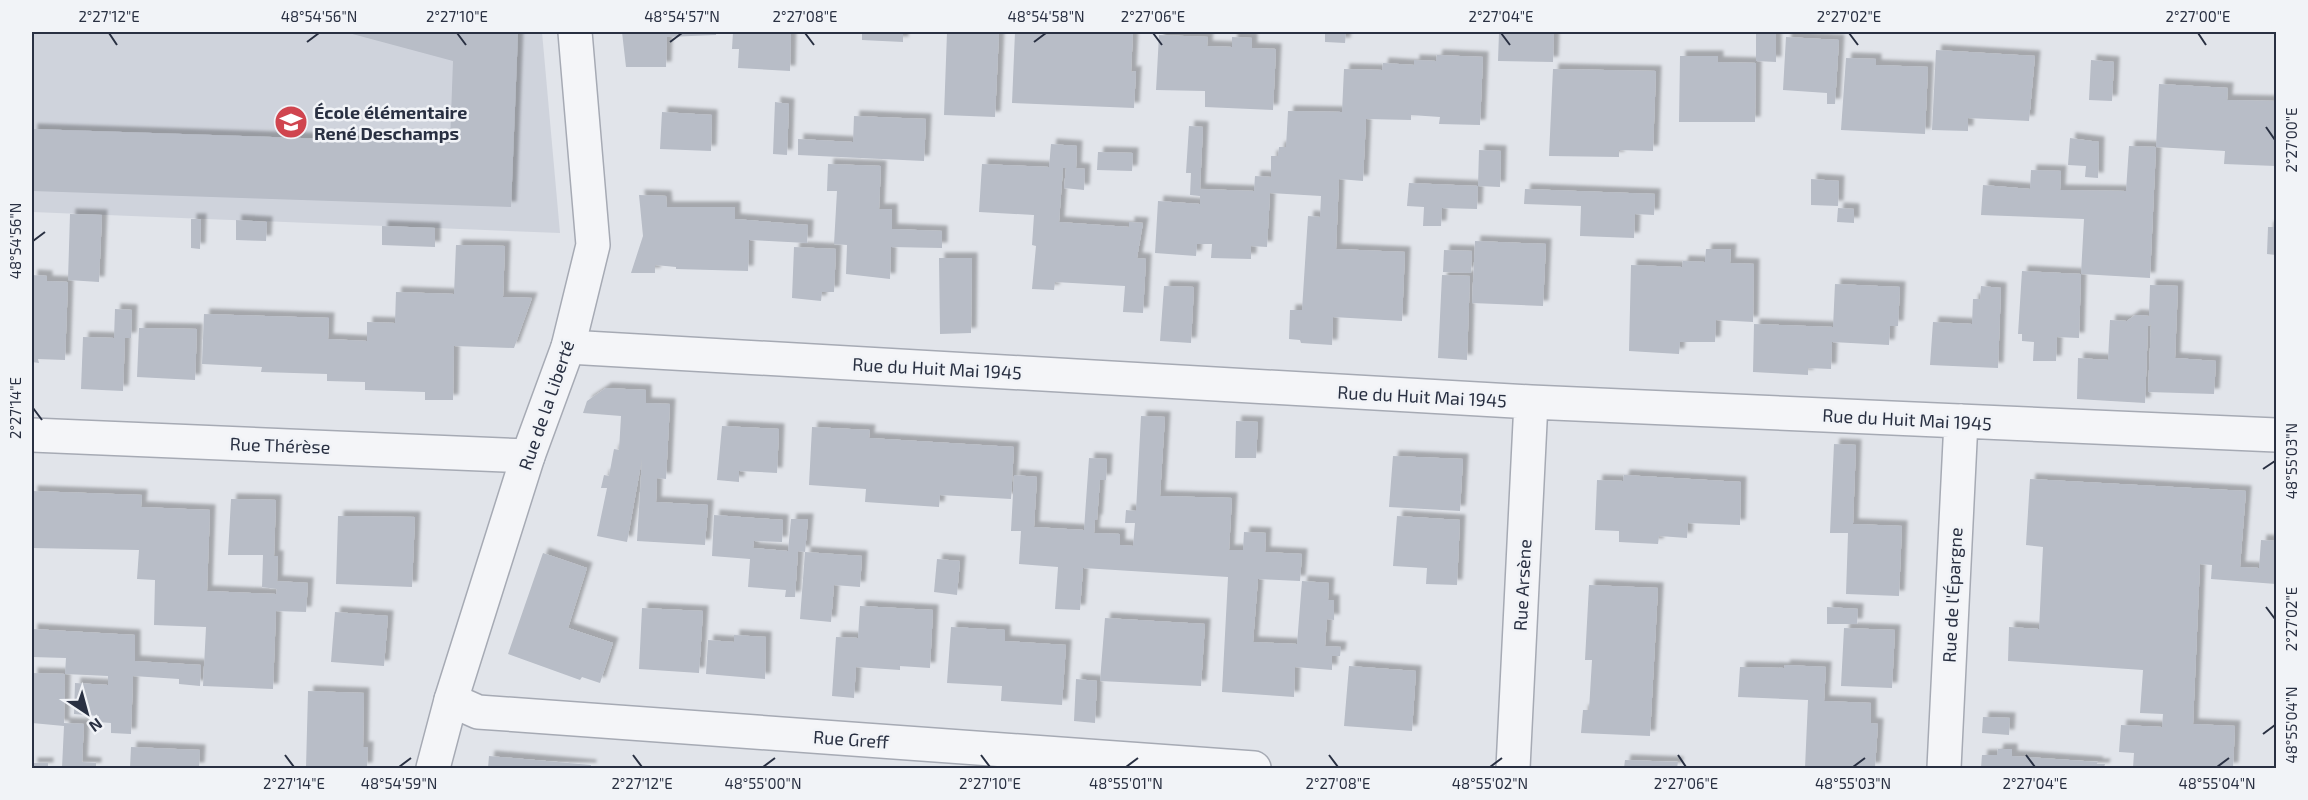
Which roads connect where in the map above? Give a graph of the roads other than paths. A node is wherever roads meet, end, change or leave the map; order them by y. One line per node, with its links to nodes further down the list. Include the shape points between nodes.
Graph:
1 (576, 32): 2 (street, Rue de la Liberté, via 593,245)
2 (568, 347): 3 (street, Rue du Huit Mai 1945); 7 (street, Rue de la Liberté)
3 (1531, 402): 4 (street, Rue du Huit Mai 1945); 11 (street, Rue Arsène)
4 (1960, 421): 6 (street, Rue du Huit Mai 1945); 12 (street, Rue de l'Épargne)
5 (32, 435): 7 (street, Rue Thérèse)
6 (2277, 435)
7 (528, 456): 8 (street, Rue de la Liberté)
8 (451, 700): 9 (street, Rue de la Liberté); 10 (street, Rue Greff, via 477,712)
9 (433, 768)
10 (1254, 768)
11 (1513, 768)
12 (1944, 768)

